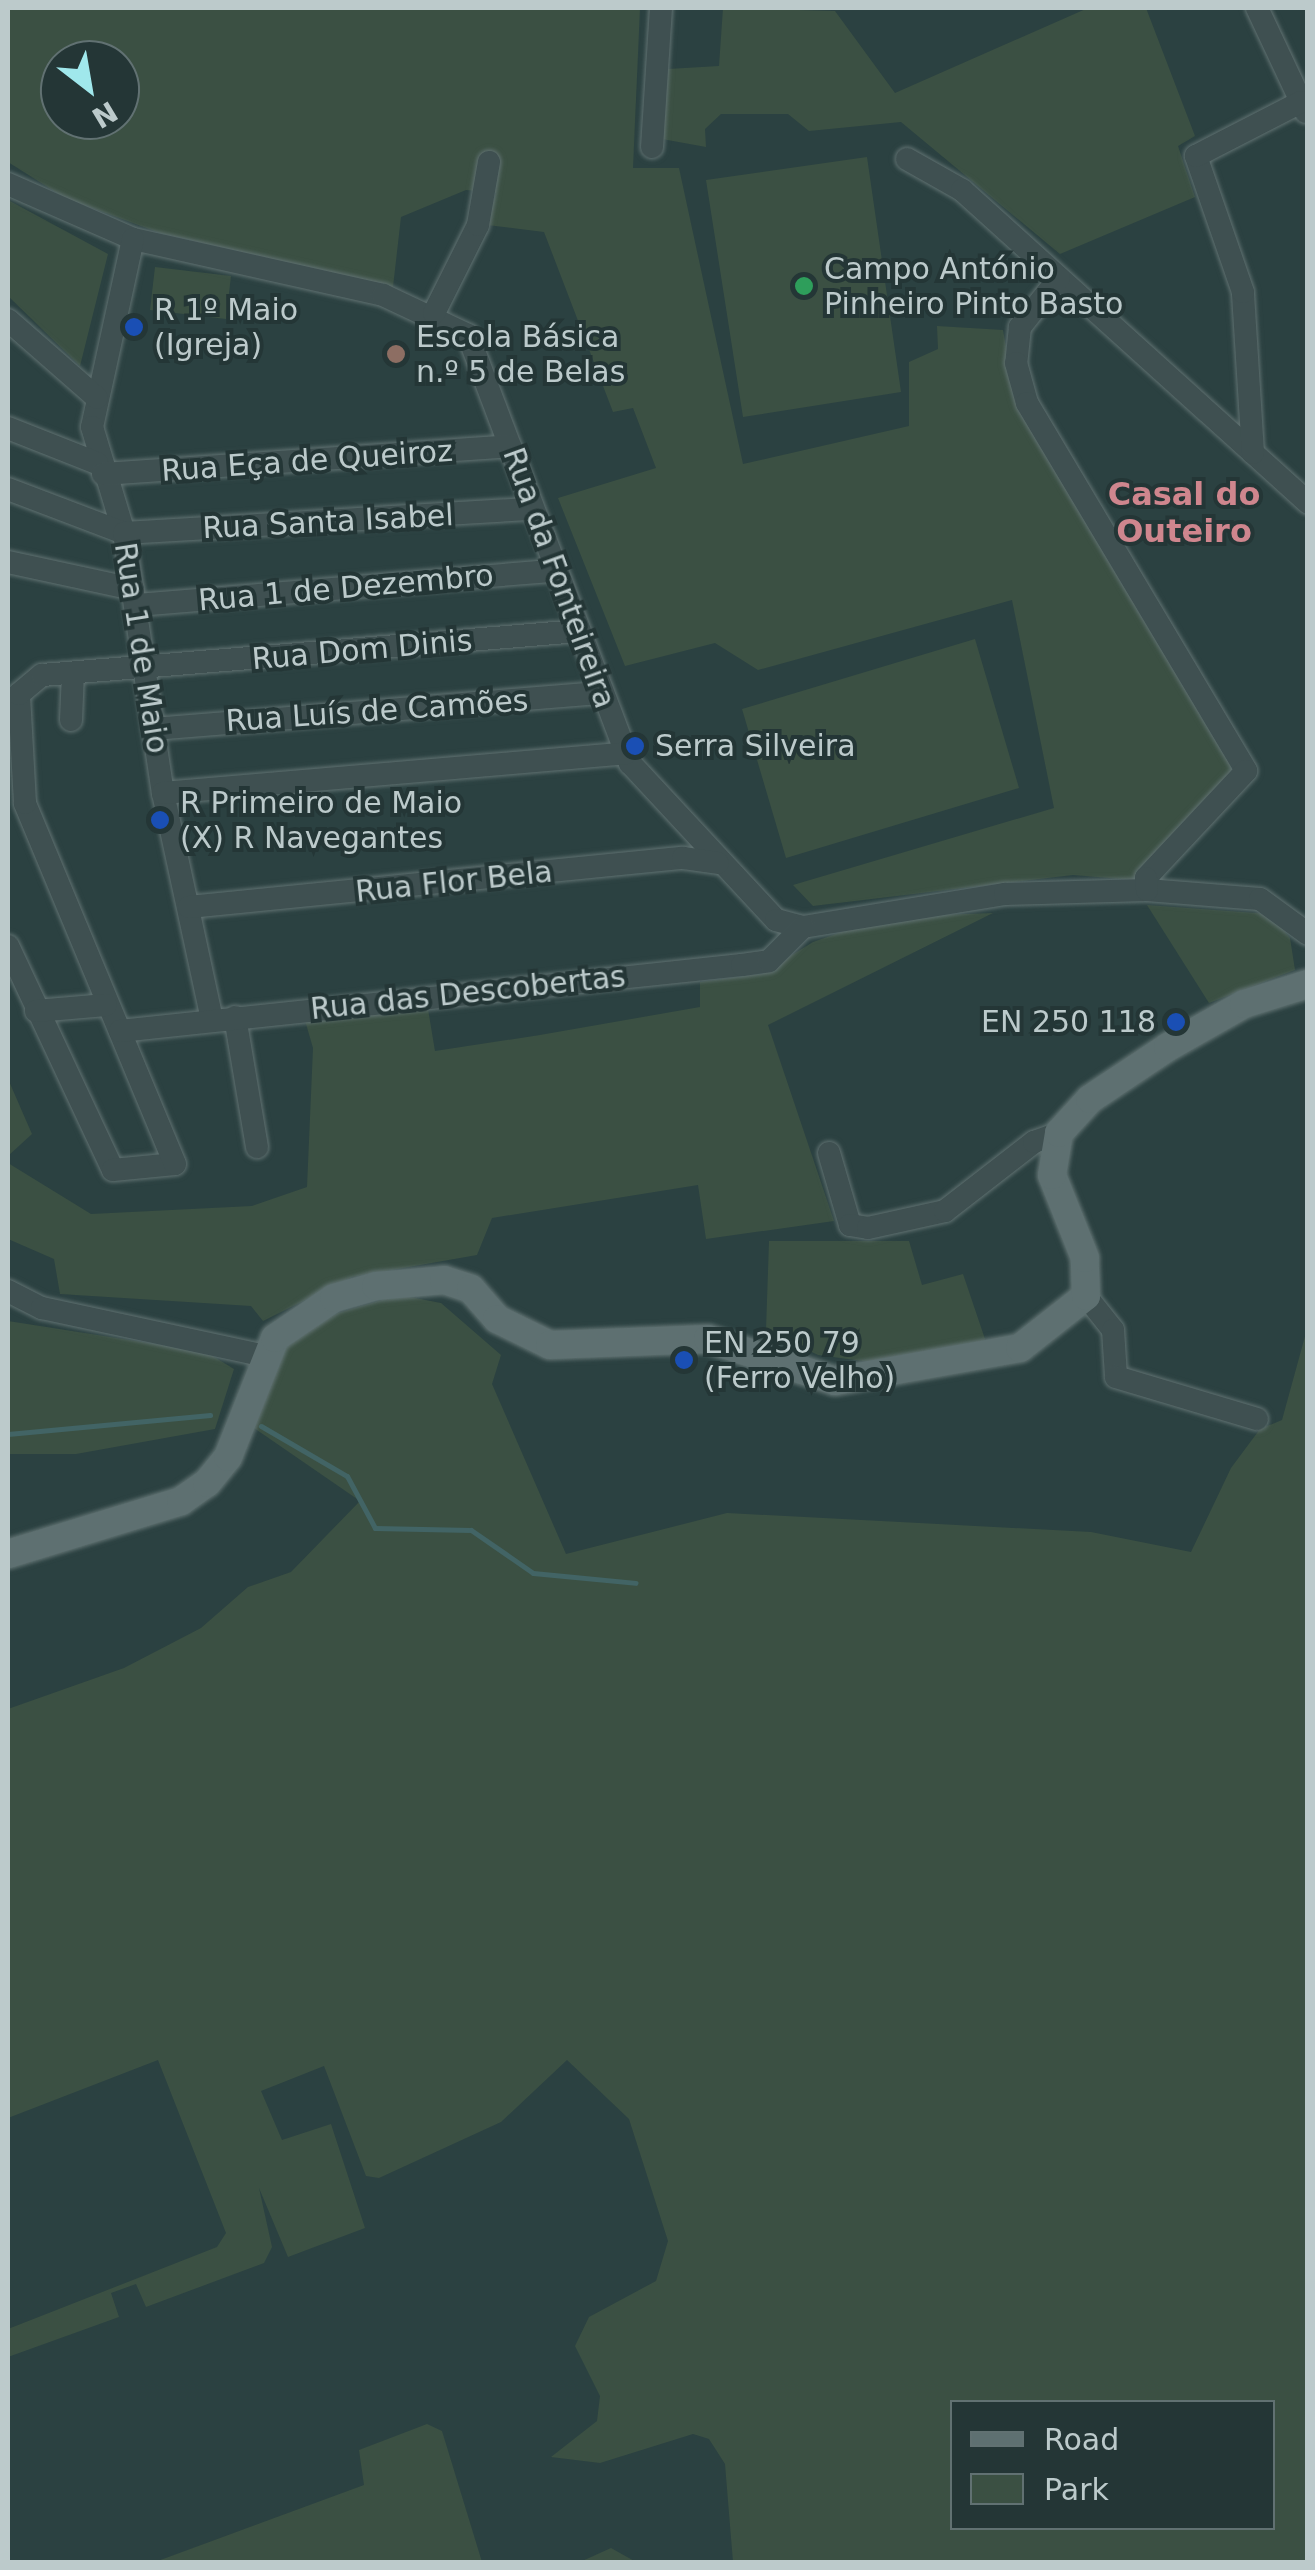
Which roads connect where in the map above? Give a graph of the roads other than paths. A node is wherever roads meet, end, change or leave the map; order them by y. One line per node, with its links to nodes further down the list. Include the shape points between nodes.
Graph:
1 (662, 8): 4 (street)
2 (1257, 8): 3 (street)
3 (1304, 109): 15 (street, via 1196,156 1243,292)
4 (652, 147)
5 (907, 159): 9 (street, via 962,190)
6 (489, 162): 10 (street, via 478,225)
7 (8, 184): 8 (street)
8 (133, 239): 10 (street); 12 (street, Rua 1 de Maio)
9 (1058, 278): 15 (street); 34 (street, via 1020,327 1016,363 1027,403 1246,771 1146,878)
10 (434, 312): 14 (street, Rua da Fonteireira, via 475,346)
11 (8, 320): 12 (street)
12 (96, 398): 16 (street, Rua 1 de Maio)
13 (8, 428): 16 (street)
14 (510, 446): 16 (street, Rua Eça de Queiroz); 19 (street, Rua da Fonteireira)
15 (1253, 453): 18 (street)
16 (100, 468): 20 (street, Rua 1 de Maio)
17 (8, 489): 20 (street)
18 (1308, 503)
19 (532, 510): 20 (street, Rua Santa Isabel); 22 (street, Rua da Fonteireira)
20 (124, 533): 23 (street, Rua 1 de Maio)
21 (8, 562): 23 (street, Rua 1 de Dezembro)
22 (554, 571): 23 (street, Rua 1 de Dezembro); 24 (street, Rua da Fonteireira)
23 (135, 597): 25 (street, Rua 1 de Maio)
24 (579, 631): 25 (street, Rua Dom Dinis); 28 (street, Rua da Fonteireira)
25 (144, 669): 26 (street, Rua Dom Dinis); 30 (street, Rua 1 de Maio)
26 (73, 673): 27 (street, Rua Dom Dinis, via 42,675); 29 (street)
27 (13, 690): 40 (street, via 25,803)
28 (600, 692): 30 (street, Rua Luís de Camões); 31 (street, Rua da Fonteireira)
29 (71, 720)
30 (153, 729): 32 (street, Rua 1 de Maio)
31 (625, 753): 32 (street); 33 (street, Rua da Fonteireira)
32 (163, 794): 35 (street, Rua 1 de Maio)
33 (718, 863): 35 (street, Rua Flor Bela, via 682,858); 36 (street, Rua da Fonteireira, via 763,912)
34 (1147, 890): 36 (street, via 1005,894); 37 (street, via 1260,899)
35 (190, 907): 42 (street, Rua 1 de Maio)
36 (803, 927): 42 (street, Rua das Descobertas, via 770,961)
37 (1308, 934)
38 (8, 946): 41 (street)
39 (1308, 984): 44 (main road, via 1244,1004 1168,1047 1090,1099)
40 (106, 1005): 41 (street); 43 (street)
41 (36, 1011): 43 (street, via 113,1170 176,1164)
42 (223, 1018): 43 (street, Rua das Descobertas); 45 (street, Rua 1 de Maio)
43 (120, 1031)
44 (1060, 1133): 46 (street, via 1034,1142 945,1211 868,1228 850,1225); 48 (main road, via 1052,1174 1086,1258)
45 (257, 1147)
46 (829, 1153)
47 (8, 1291): 49 (street)
48 (1086, 1296): 51 (main road, via 1020,1348 870,1382 835,1381 708,1339 550,1345 520,1335 471,1289 444,1280 334,1298); 52 (street, via 1113,1330 1116,1377)
49 (44, 1303): 50 (street); 51 (street)
50 (8, 1305)
51 (262, 1355): 53 (main road, via 228,1457 207,1483 181,1501)
52 (1257, 1420)
53 (8, 1554)

